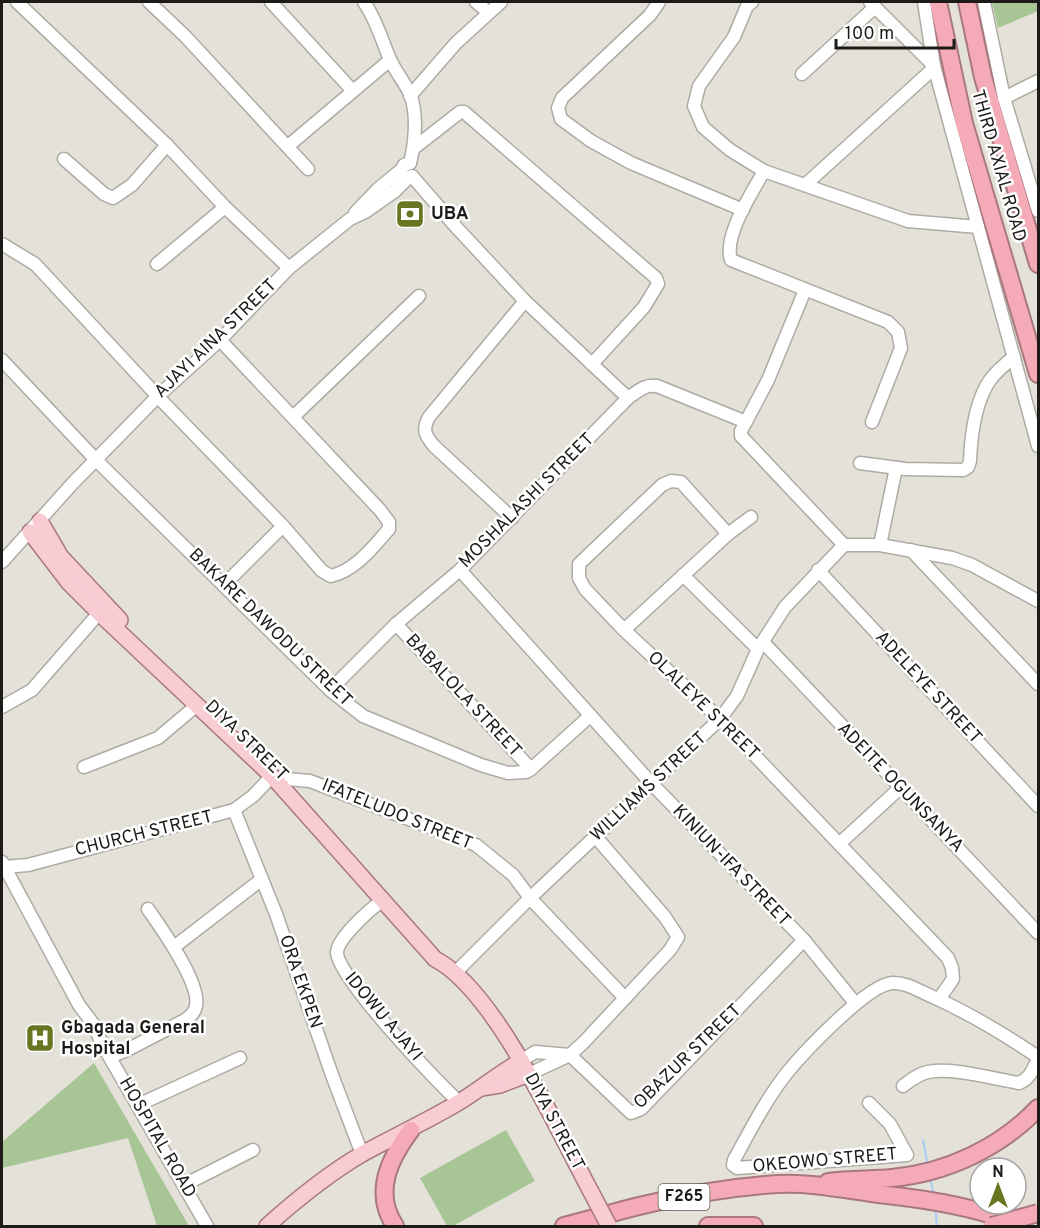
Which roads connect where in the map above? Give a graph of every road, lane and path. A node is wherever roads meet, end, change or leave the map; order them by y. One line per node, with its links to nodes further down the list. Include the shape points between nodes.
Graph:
1 (17, 2): 22 (street)
2 (149, 2): 23 (street)
3 (271, 2): 19 (street)
4 (364, 2): 15 (street, via 374,16)
5 (476, 2): 14 (street)
6 (501, 2): 14 (street)
7 (659, 2): 31 (street, via 562,98 558,108 561,119 591,141 631,162)
8 (752, 2): 27 (street, via 734,37 699,86 694,106 703,127)
9 (924, 2): 16 (street)
10 (938, 2): 45 (highway, THIRD AXIAL ROAD, via 964,123)
11 (967, 2): 36 (highway, THIRD AXIAL ROAD, via 983,77)
12 (984, 2): 21 (street)
13 (872, 4): 16 (street); 17 (street)
14 (488, 12): 20 (street, via 456,42)
15 (390, 60): 19 (street); 20 (street)
16 (934, 67): 29 (street); 33 (street)
17 (802, 74)
18 (1038, 81): 21 (street)
19 (352, 90): 23 (street)
20 (411, 96): 24 (street)
21 (1004, 98): 32 (street)
22 (166, 145): 25 (street, via 132,185 113,198); 30 (street)
23 (288, 146): 26 (street)
24 (414, 148): 28 (street); 44 (street, via 465,111 658,281 644,307)
25 (64, 159)
26 (308, 169)
27 (764, 171): 29 (street); 31 (street)
28 (408, 172): 37 (street, AJAYI AINA STREET, via 371,195 350,219); 40 (street)
29 (805, 185): 33 (street, via 908,221)
30 (225, 207): 35 (street); 37 (street)
31 (743, 210): 38 (street, via 731,236 731,260)
32 (1038, 211)
33 (978, 227): 42 (street)
34 (2, 244): 46 (street, via 35,264)
35 (157, 264)
36 (1038, 264)
37 (290, 268): 41 (street, AJAYI AINA STREET)
38 (805, 290): 49 (street); 50 (street, via 888,322 898,332 902,348)
39 (419, 296): 48 (street)
40 (525, 301): 44 (street); 56 (street, via 424,426 425,435 434,446)
41 (220, 340): 46 (street, AJAYI AINA STREET); 48 (street)
42 (1014, 357): 51 (street); 54 (street, via 988,382 974,423 968,467)
43 (2, 360): 52 (street, BAKARE DAWODU STREET)
44 (592, 364): 47 (street)
45 (1038, 374)
46 (158, 396): 52 (street, AJAYI AINA STREET); 58 (street)
47 (628, 398): 49 (street, MOSHALASHI STREET, via 648,385 657,386); 56 (street, MOSHALASHI STREET)
48 (293, 417): 58 (street, via 380,510 389,529 356,564 331,576 322,571)
49 (746, 422): 60 (street, via 741,438)
50 (872, 422)
51 (1038, 446)
52 (96, 460): 57 (street, AJAYI AINA STREET); 67 (street, BAKARE DAWODU STREET)
53 (860, 463): 54 (street)
54 (896, 468): 61 (street)
55 (751, 517): 59 (street)
56 (512, 518): 64 (street, MOSHALASHI STREET)
57 (35, 526): 63 (street, AJAYI AINA STREET); 69 (main road, DIYA STREET, via 69,583); 81 (main road, DIYA STREET, via 106,606)
58 (283, 526): 67 (street)
59 (728, 534): 66 (street); 71 (street, OLALEYE STREET, via 681,483 671,481 662,485 579,564 579,578 585,589)
60 (844, 544): 61 (street); 65 (street, WILLIAMS STREET)
61 (880, 545): 62 (street)
62 (911, 550): 68 (street, via 972,565); 73 (street)
63 (2, 562)
64 (460, 570): 70 (street, MOSHALASHI STREET); 77 (street, KINIUN-IFA STREET)
65 (819, 570): 72 (street, WILLIAMS STREET, via 785,607); 84 (street, ADELEYE STREET)
66 (683, 575): 71 (street); 72 (street, ADEITE OGUNSANYA)
67 (224, 585): 74 (street, BAKARE DAWODU STREET)
68 (1038, 601)
69 (99, 613): 75 (main road, DIYA STREET); 76 (street, via 32,690)
70 (396, 624): 74 (street, MOSHALASHI STREET); 80 (street, BABALOLA STREET)
71 (624, 630): 78 (street, OLALEYE STREET)
72 (760, 646): 78 (street, WILLIAMS STREET); 83 (street, ADEITE OGUNSANYA)
73 (1038, 684)
74 (330, 690): 80 (street, BAKARE DAWODU STREET, via 363,716 481,765 508,773)
75 (196, 706): 79 (street, via 158,738); 81 (main road, DIYA STREET)
76 (2, 707)
77 (590, 716): 80 (street); 82 (street, KINIUN-IFA STREET)
78 (720, 719): 82 (street, WILLIAMS STREET); 87 (street, OLALEYE STREET)
79 (84, 767)
80 (531, 769)
81 (279, 778): 85 (street, CHURCH STREET); 90 (street, IFATELUDO STREET, via 310,781 476,845 513,875); 91 (main road, DIYA STREET); 96 (main road, DIYA STREET, via 443,953)
82 (651, 783): 86 (street, WILLIAMS STREET); 94 (street, KINIUN-IFA STREET)
83 (900, 788): 87 (street); 93 (street, ADEITE OGUNSANYA)
84 (1038, 806)
85 (234, 810): 88 (street, CHURCH STREET, via 28,865); 89 (street, ORA EKPEN)
86 (596, 836): 90 (street, WILLIAMS STREET); 97 (street, via 678,937)
87 (839, 844): 98 (street, OLALEYE STREET, via 948,958 953,979)
88 (3, 864): 102 (street, HOSPITAL ROAD)
89 (262, 879): 95 (street); 115 (street, ORA EKPEN)
90 (530, 898): 96 (street, WILLIAMS STREET); 97 (street, IFATELUDO STREET)
91 (382, 901): 96 (main road, DIYA STREET, via 435,959); 109 (street, IDOWU AJAYI, via 341,941 336,954 339,963 357,990)
92 (148, 909): 95 (street)
93 (1038, 933)
94 (804, 940): 99 (street, KINIUN-IFA STREET); 101 (street, OBAZUR STREET, via 640,1109 631,1113)
95 (174, 947): 102 (street, via 196,990 192,1014)
96 (451, 969): 100 (main road, DIYA STREET, via 470,987)
97 (625, 998): 101 (street)
98 (939, 999): 99 (street, OKEOWO STREET, via 893,983); 104 (street, OKEOWO STREET, via 999,1030)
99 (855, 1003): 110 (street, OKEOWO STREET, via 787,1073 761,1110 733,1165 737,1168 907,1155 890,1124)
100 (501, 1029): 105 (main road, DIYA STREET); 106 (main road, via 505,1051)
101 (570, 1055): 105 (street); 105 (street, via 535,1052)
102 (110, 1057): 111 (street, HOSPITAL ROAD)
103 (240, 1058): 111 (street)
104 (1038, 1058): 107 (street, via 1030,1075 1019,1083 928,1072)
105 (525, 1067): 106 (main road); 108 (main road, via 500,1085); 123 (main road, DIYA STREET, bridge)
106 (498, 1074): 108 (main road)
107 (903, 1086)
108 (478, 1089): 109 (main road)
109 (459, 1102): 113 (main road)
110 (869, 1103)
111 (138, 1105): 116 (street, HOSPITAL ROAD)
112 (1038, 1108): 117 (highway, via 994,1143 950,1165 891,1178)
113 (411, 1130): 115 (main road); 121 (highway, via 393,1156 385,1180 388,1216)
114 (253, 1150): 116 (street)
115 (362, 1154): 120 (main road)
116 (184, 1185): 119 (street, HOSPITAL ROAD)
117 (807, 1185): 122 (highway, F265, via 708,1192); 127 (highway, F265, via 928,1200 1007,1219)
118 (1038, 1213): 126 (highway, bridge)
119 (207, 1227)
120 (267, 1227)
121 (395, 1227)
122 (564, 1227)
123 (609, 1227)
124 (708, 1227): 125 (highway, F265)
125 (754, 1227)
126 (992, 1227)
127 (1023, 1227)

